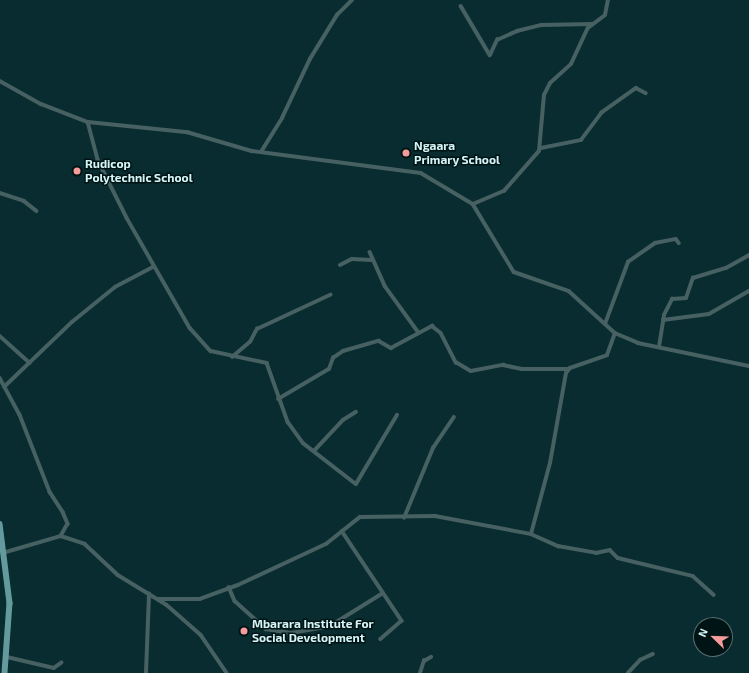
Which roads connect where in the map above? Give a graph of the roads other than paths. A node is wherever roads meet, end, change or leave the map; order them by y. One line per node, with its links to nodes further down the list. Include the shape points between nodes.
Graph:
1 (352, 0): 9 (street, via 337,15 310,59 282,118)
2 (608, 0): 4 (street, via 605,15)
3 (461, 6): 4 (street, via 490,55 497,40 516,31 541,24)
4 (592, 24): 8 (street, via 570,64 550,83 542,100)
5 (0, 81): 7 (street, via 41,104)
6 (646, 93): 8 (street, via 636,88 601,113 581,140)
7 (88, 122): 9 (street, via 192,133 231,147); 18 (street, via 98,160)
8 (541, 148): 11 (street, via 504,191)
9 (261, 152): 11 (street, via 413,170 451,188)
10 (0, 194): 12 (street, via 24,201)
11 (473, 204): 22 (street, via 514,272 569,291)
12 (37, 211)
13 (679, 243): 22 (street, via 676,239 655,243 628,262)
14 (370, 252): 16 (street)
15 (749, 255): 21 (street, via 726,268 693,278 686,298 672,299)
16 (371, 260): 17 (street, via 352,258); 23 (street)
17 (340, 265)
18 (153, 267): 27 (street, via 199,340 211,351); 28 (street, via 115,287)
19 (749, 291): 21 (street, via 709,314)
20 (330, 295): 27 (street, via 257,330 250,342)
21 (663, 320): 26 (street)
22 (605, 324): 24 (street)
23 (418, 333): 30 (street, via 429,327 437,328 456,362 471,371 503,366 522,369); 34 (street, via 391,348 379,341 343,351 333,358 329,369)
24 (615, 333): 26 (street); 30 (street, via 605,356)
25 (0, 336): 28 (street)
26 (659, 347): 29 (street)
27 (232, 357): 34 (street, via 267,363)
28 (30, 363): 32 (street)
29 (749, 366)
30 (568, 369): 42 (street)
31 (0, 378): 32 (street)
32 (4, 388): 33 (street); 43 (street, via 68,524)
33 (0, 393)
34 (278, 399): 38 (street, via 291,428)
35 (356, 412): 38 (street, via 343,420)
36 (397, 415): 38 (street, via 356,484)
37 (454, 417): 39 (street, via 433,448)
38 (314, 452)
39 (404, 518): 41 (street, via 360,517); 42 (street, via 439,516)
40 (0, 524): 44 (main road)
41 (342, 531): 45 (street, via 326,544); 46 (street)
42 (531, 534): 48 (street, via 558,546 596,552 610,550 618,558 693,576)
43 (61, 536): 44 (street); 47 (street, via 85,544 118,575)
44 (6, 552): 53 (main road, via 10,603)
45 (229, 587): 46 (street, via 235,600 266,629 288,633 330,626); 49 (street, via 200,599)
46 (383, 593): 50 (street, via 402,621)
47 (149, 594): 49 (street); 57 (street)
48 (714, 595)
49 (159, 599): 58 (street, via 201,635)
50 (381, 639)
51 (653, 654): 60 (street, via 640,660)
52 (431, 657): 59 (street, via 424,661)
53 (7, 659): 54 (street); 55 (street, via 54,668); 56 (main road)
54 (0, 661)
55 (61, 663)
56 (5, 673)
57 (146, 673)
58 (227, 673)
59 (420, 673)
60 (628, 673)

